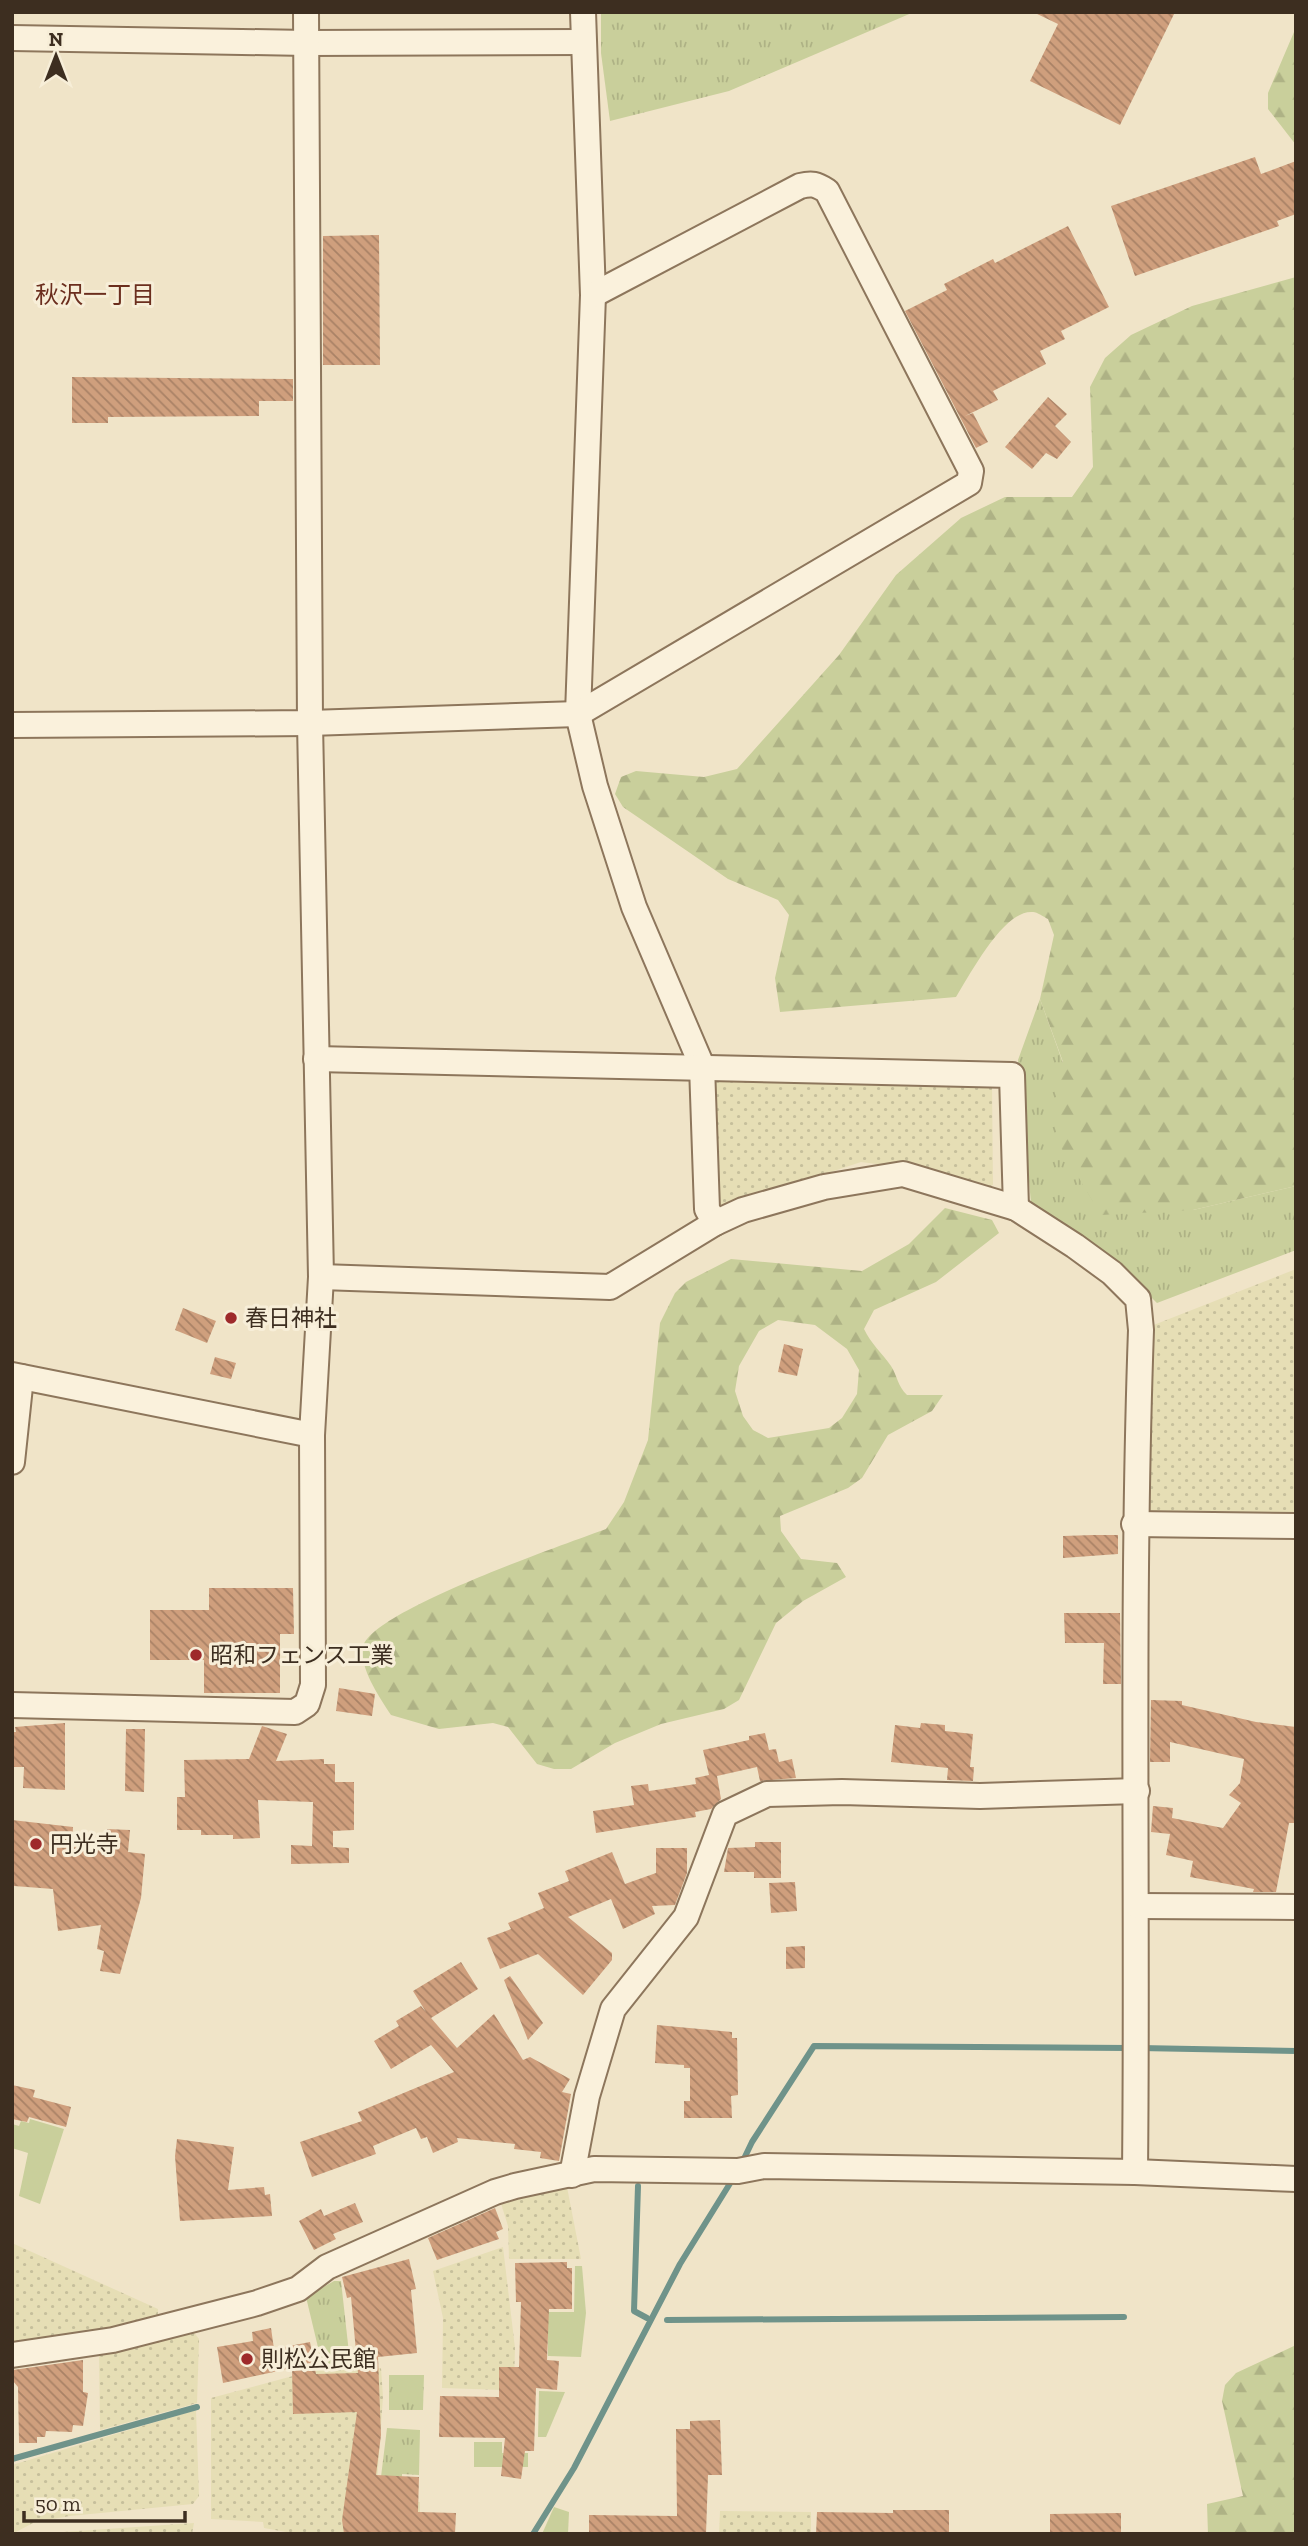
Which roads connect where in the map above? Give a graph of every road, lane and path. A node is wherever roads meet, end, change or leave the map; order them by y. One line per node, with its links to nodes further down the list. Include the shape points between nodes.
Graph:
1 (306, 12): 5 (street)
2 (583, 12): 4 (street)
3 (12, 38): 5 (street)
4 (582, 42): 5 (street); 6 (street)
5 (307, 43): 8 (street)
6 (593, 295): 7 (street); 7 (street, via 800,186 819,186 827,191 971,478 967,487)
7 (578, 714): 8 (street); 11 (street, via 595,786 634,907)
8 (310, 723): 9 (street); 10 (street)
9 (12, 725)
10 (316, 1059): 11 (street); 14 (street)
11 (702, 1066): 12 (street, via 1012,1075); 13 (street, via 707,1209)
12 (1016, 1208): 13 (street, via 903,1174 824,1187 743,1210); 18 (street, via 1112,1273 1138,1299)
13 (715, 1223): 14 (street, via 610,1287)
14 (321, 1276): 16 (street)
15 (17, 1376): 16 (street); 17 (street)
16 (312, 1435): 20 (street, via 313,1685 302,1709)
17 (12, 1462)
18 (1134, 1524): 19 (street); 21 (street)
19 (1296, 1526)
20 (12, 1705)
21 (1137, 1791): 22 (street); 25 (street, via 980,1796 767,1794 725,1814 686,1917 613,2010 587,2096)
22 (1138, 1906): 23 (street); 24 (street)
23 (1296, 1908)
24 (1135, 2172): 25 (street, via 764,2166 738,2171 594,2169); 26 (street)
25 (572, 2175): 27 (street, via 495,2192 327,2267 298,2290 113,2340)
26 (1296, 2179)
27 (12, 2356)

